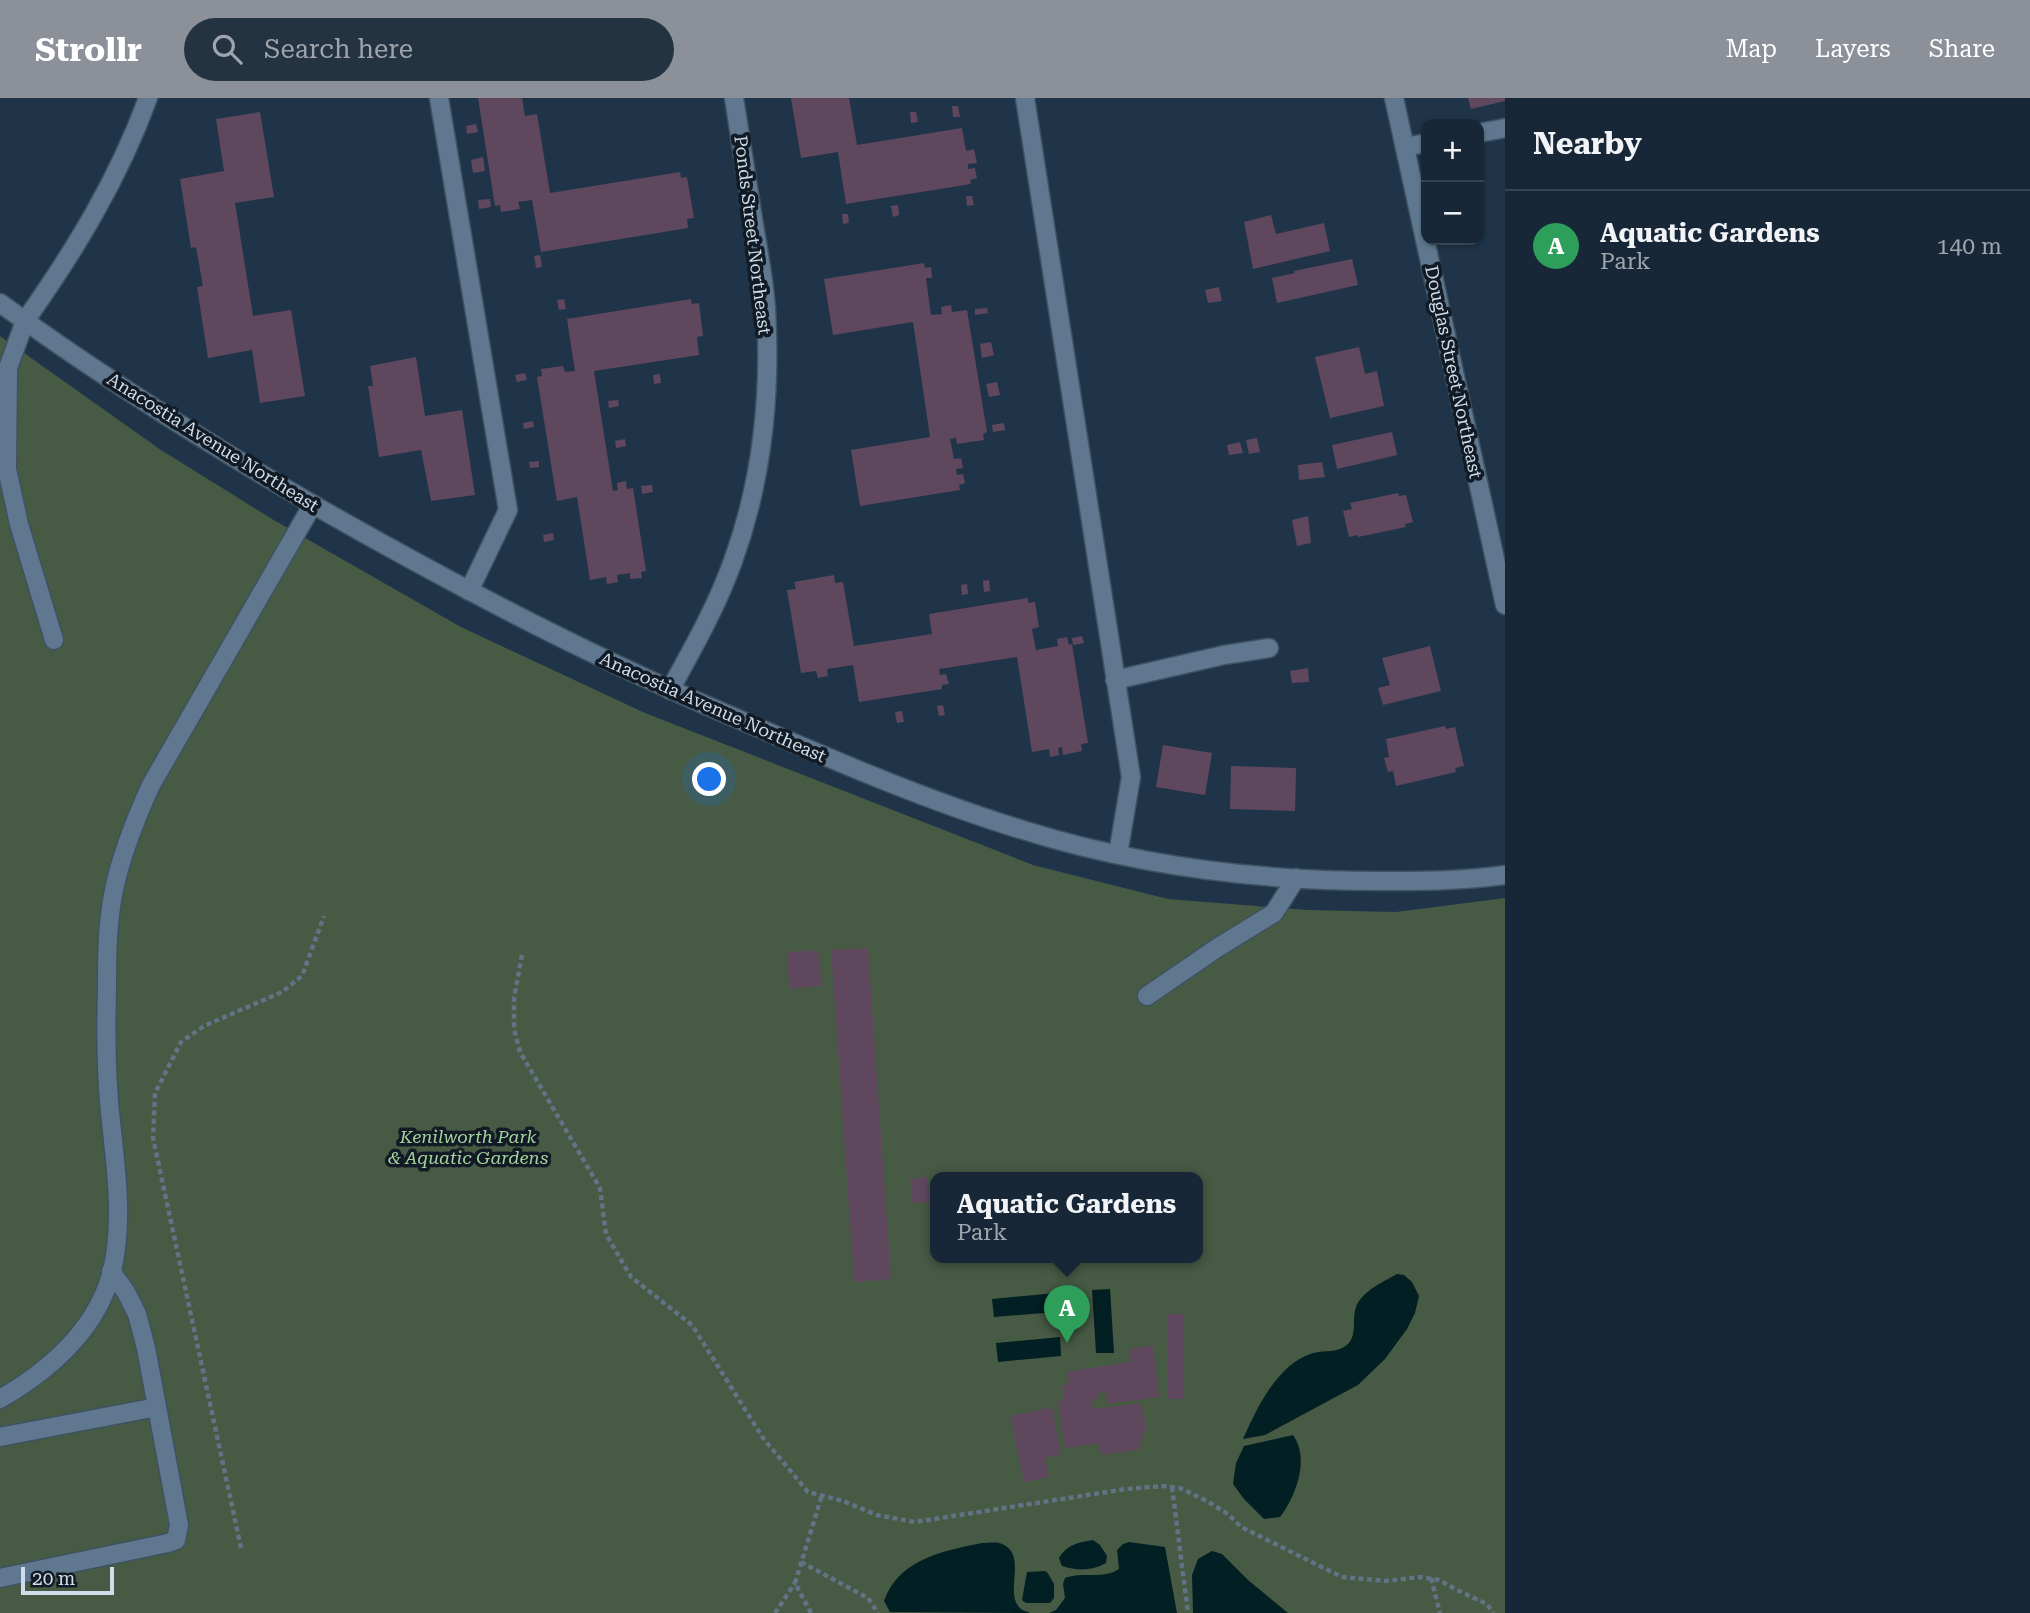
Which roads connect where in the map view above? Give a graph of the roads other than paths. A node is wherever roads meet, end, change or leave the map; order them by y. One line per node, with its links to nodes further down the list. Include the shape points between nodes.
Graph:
1 (148, 98): 11 (street, via 104,198)
2 (439, 98): 13 (street, via 508,510)
3 (734, 98): 18 (street, Ponds Street Northeast, via 766,307 763,431 753,491 733,560)
4 (1025, 98): 17 (street)
5 (1394, 98): 9 (street, Douglas Street Northeast)
6 (1505, 128): 7 (street)
7 (1484, 132)
8 (1421, 144): 9 (street)
9 (1405, 147): 14 (street, Douglas Street Northeast)
10 (0, 303): 11 (street, Anacostia Avenue Northeast)
11 (25, 321): 12 (street, Anacostia Avenue Northeast, via 130,393); 15 (street, via 8,368 7,469)
12 (313, 504): 13 (street, Anacostia Avenue Northeast); 23 (street, via 151,785 121,863 107,936 107,1079 118,1206)
13 (468, 592): 18 (street, Anacostia Avenue Northeast)
14 (1505, 604)
15 (54, 640)
16 (1269, 648): 17 (street)
17 (1115, 680): 19 (street, via 1131,777)
18 (670, 690): 19 (street, Anacostia Avenue Northeast, via 961,810)
19 (1118, 854): 21 (street, Anacostia Avenue Northeast)
20 (1505, 875): 21 (street, Anacostia Avenue Northeast, via 1409,881)
21 (1296, 878): 22 (street, via 1274,913)
22 (1147, 996)
23 (111, 1271): 24 (street, via 100,1303 79,1335 58,1359); 25 (street, via 138,1314)
24 (0, 1399)
25 (157, 1407): 26 (street); 27 (street, via 179,1525 176,1539)
26 (0, 1437)
27 (0, 1578)

